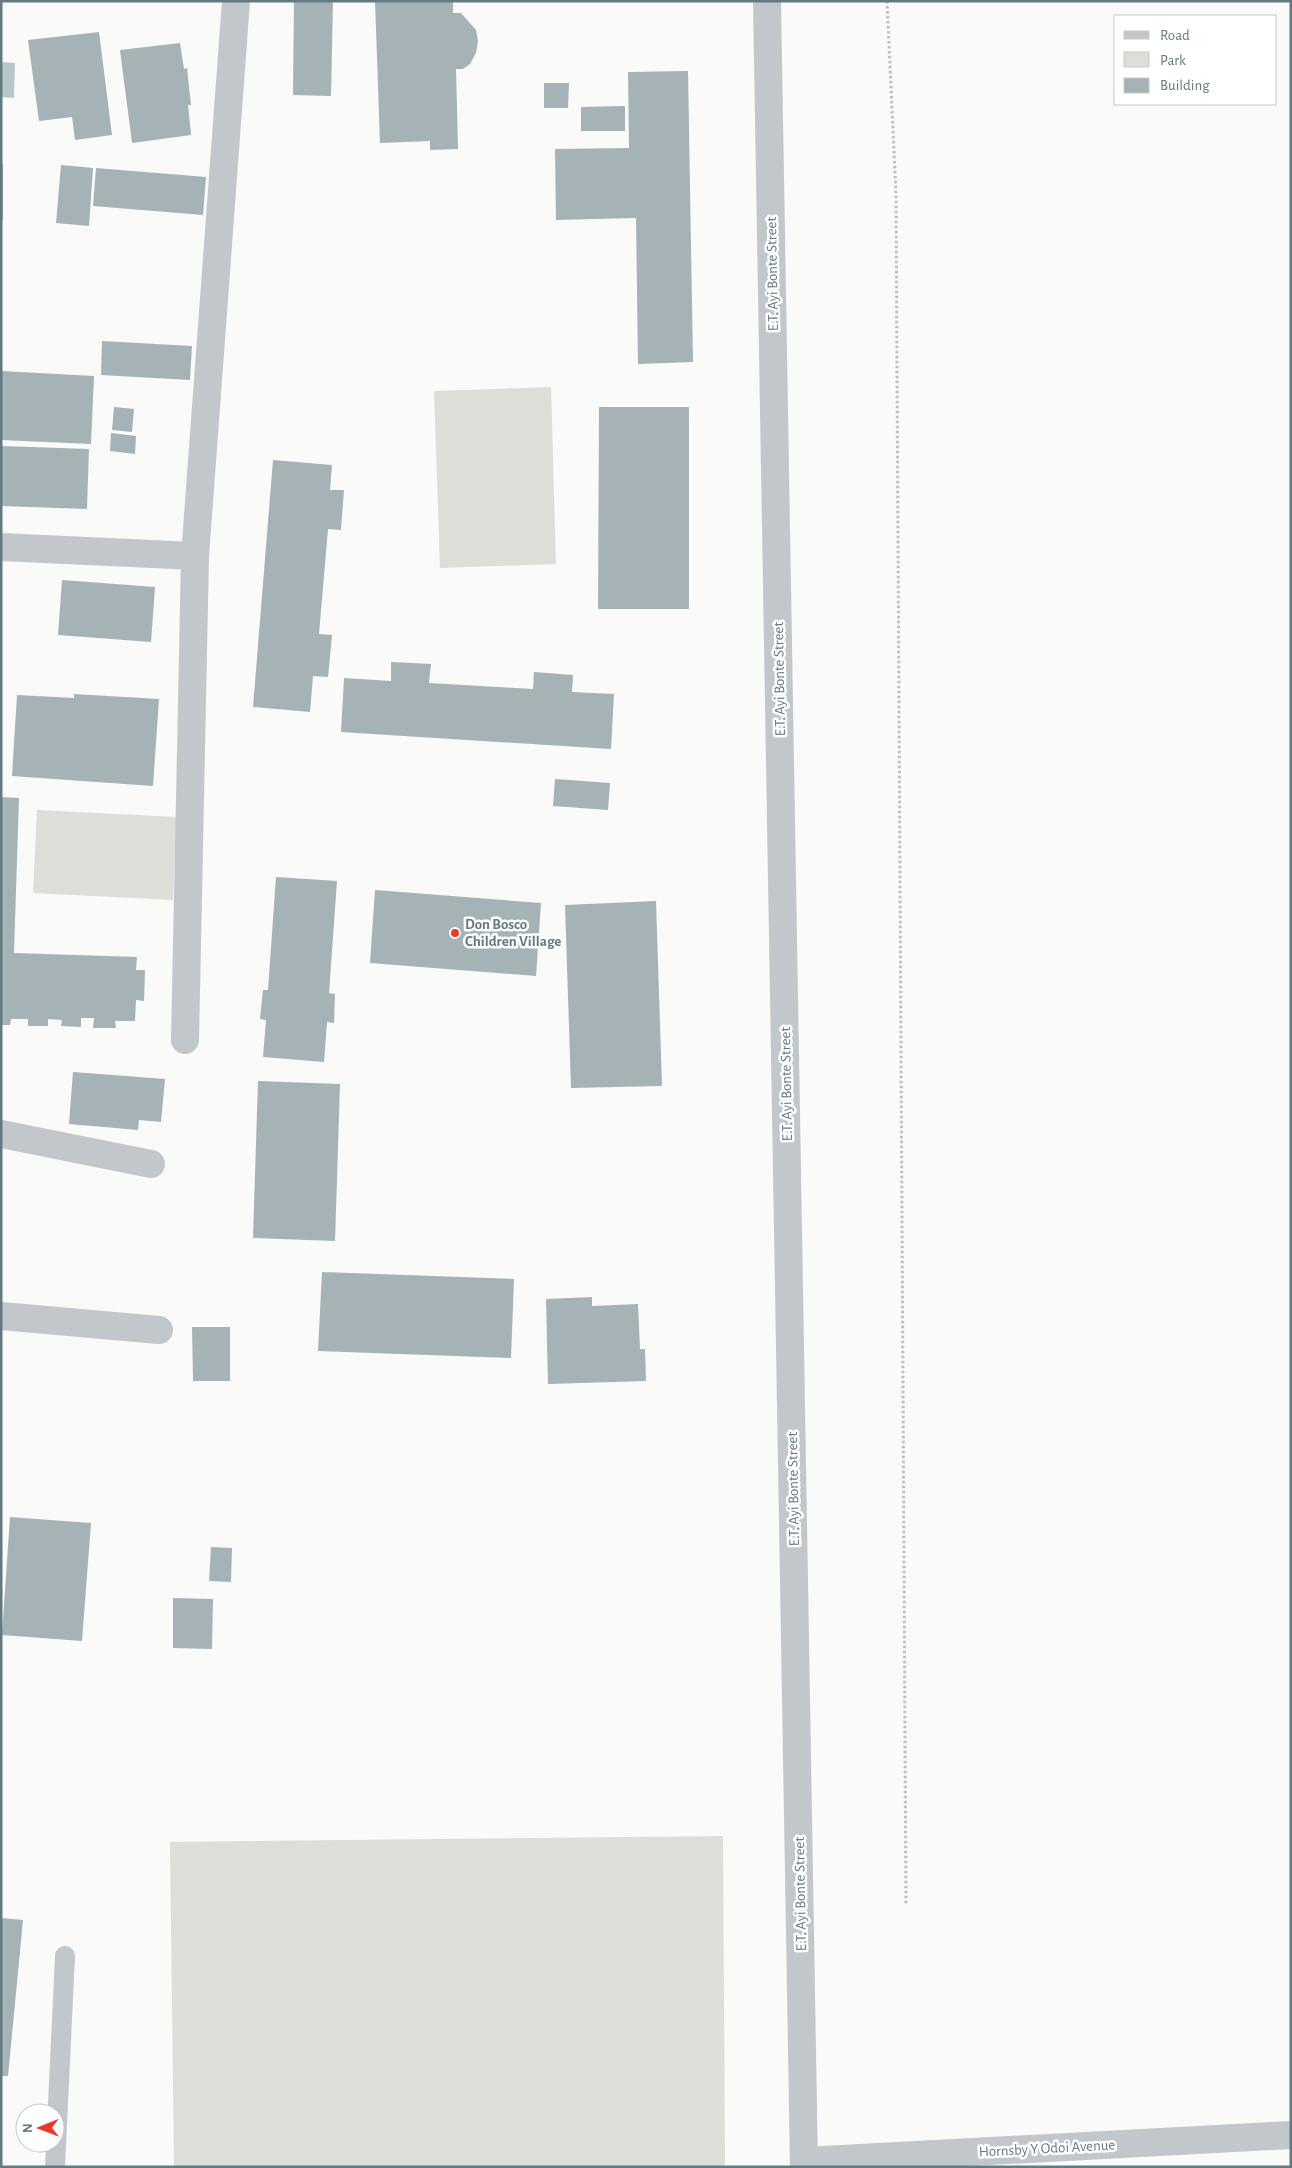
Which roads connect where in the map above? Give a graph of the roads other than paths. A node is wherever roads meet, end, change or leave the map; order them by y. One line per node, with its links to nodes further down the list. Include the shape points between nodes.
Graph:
1 (236, 1): 4 (street)
2 (767, 1): 12 (street, E.T. Ayi Bonte Street)
3 (1, 547): 4 (street)
4 (195, 556): 5 (street)
5 (185, 1040)
6 (1, 1134): 7 (street)
7 (151, 1164)
8 (1, 1316): 9 (street)
9 (159, 1330)
10 (65, 1956): 13 (lane)
11 (1291, 2135): 12 (street, Hornsby Y Odoi Avenue)
12 (804, 2164)
13 (55, 2167)

